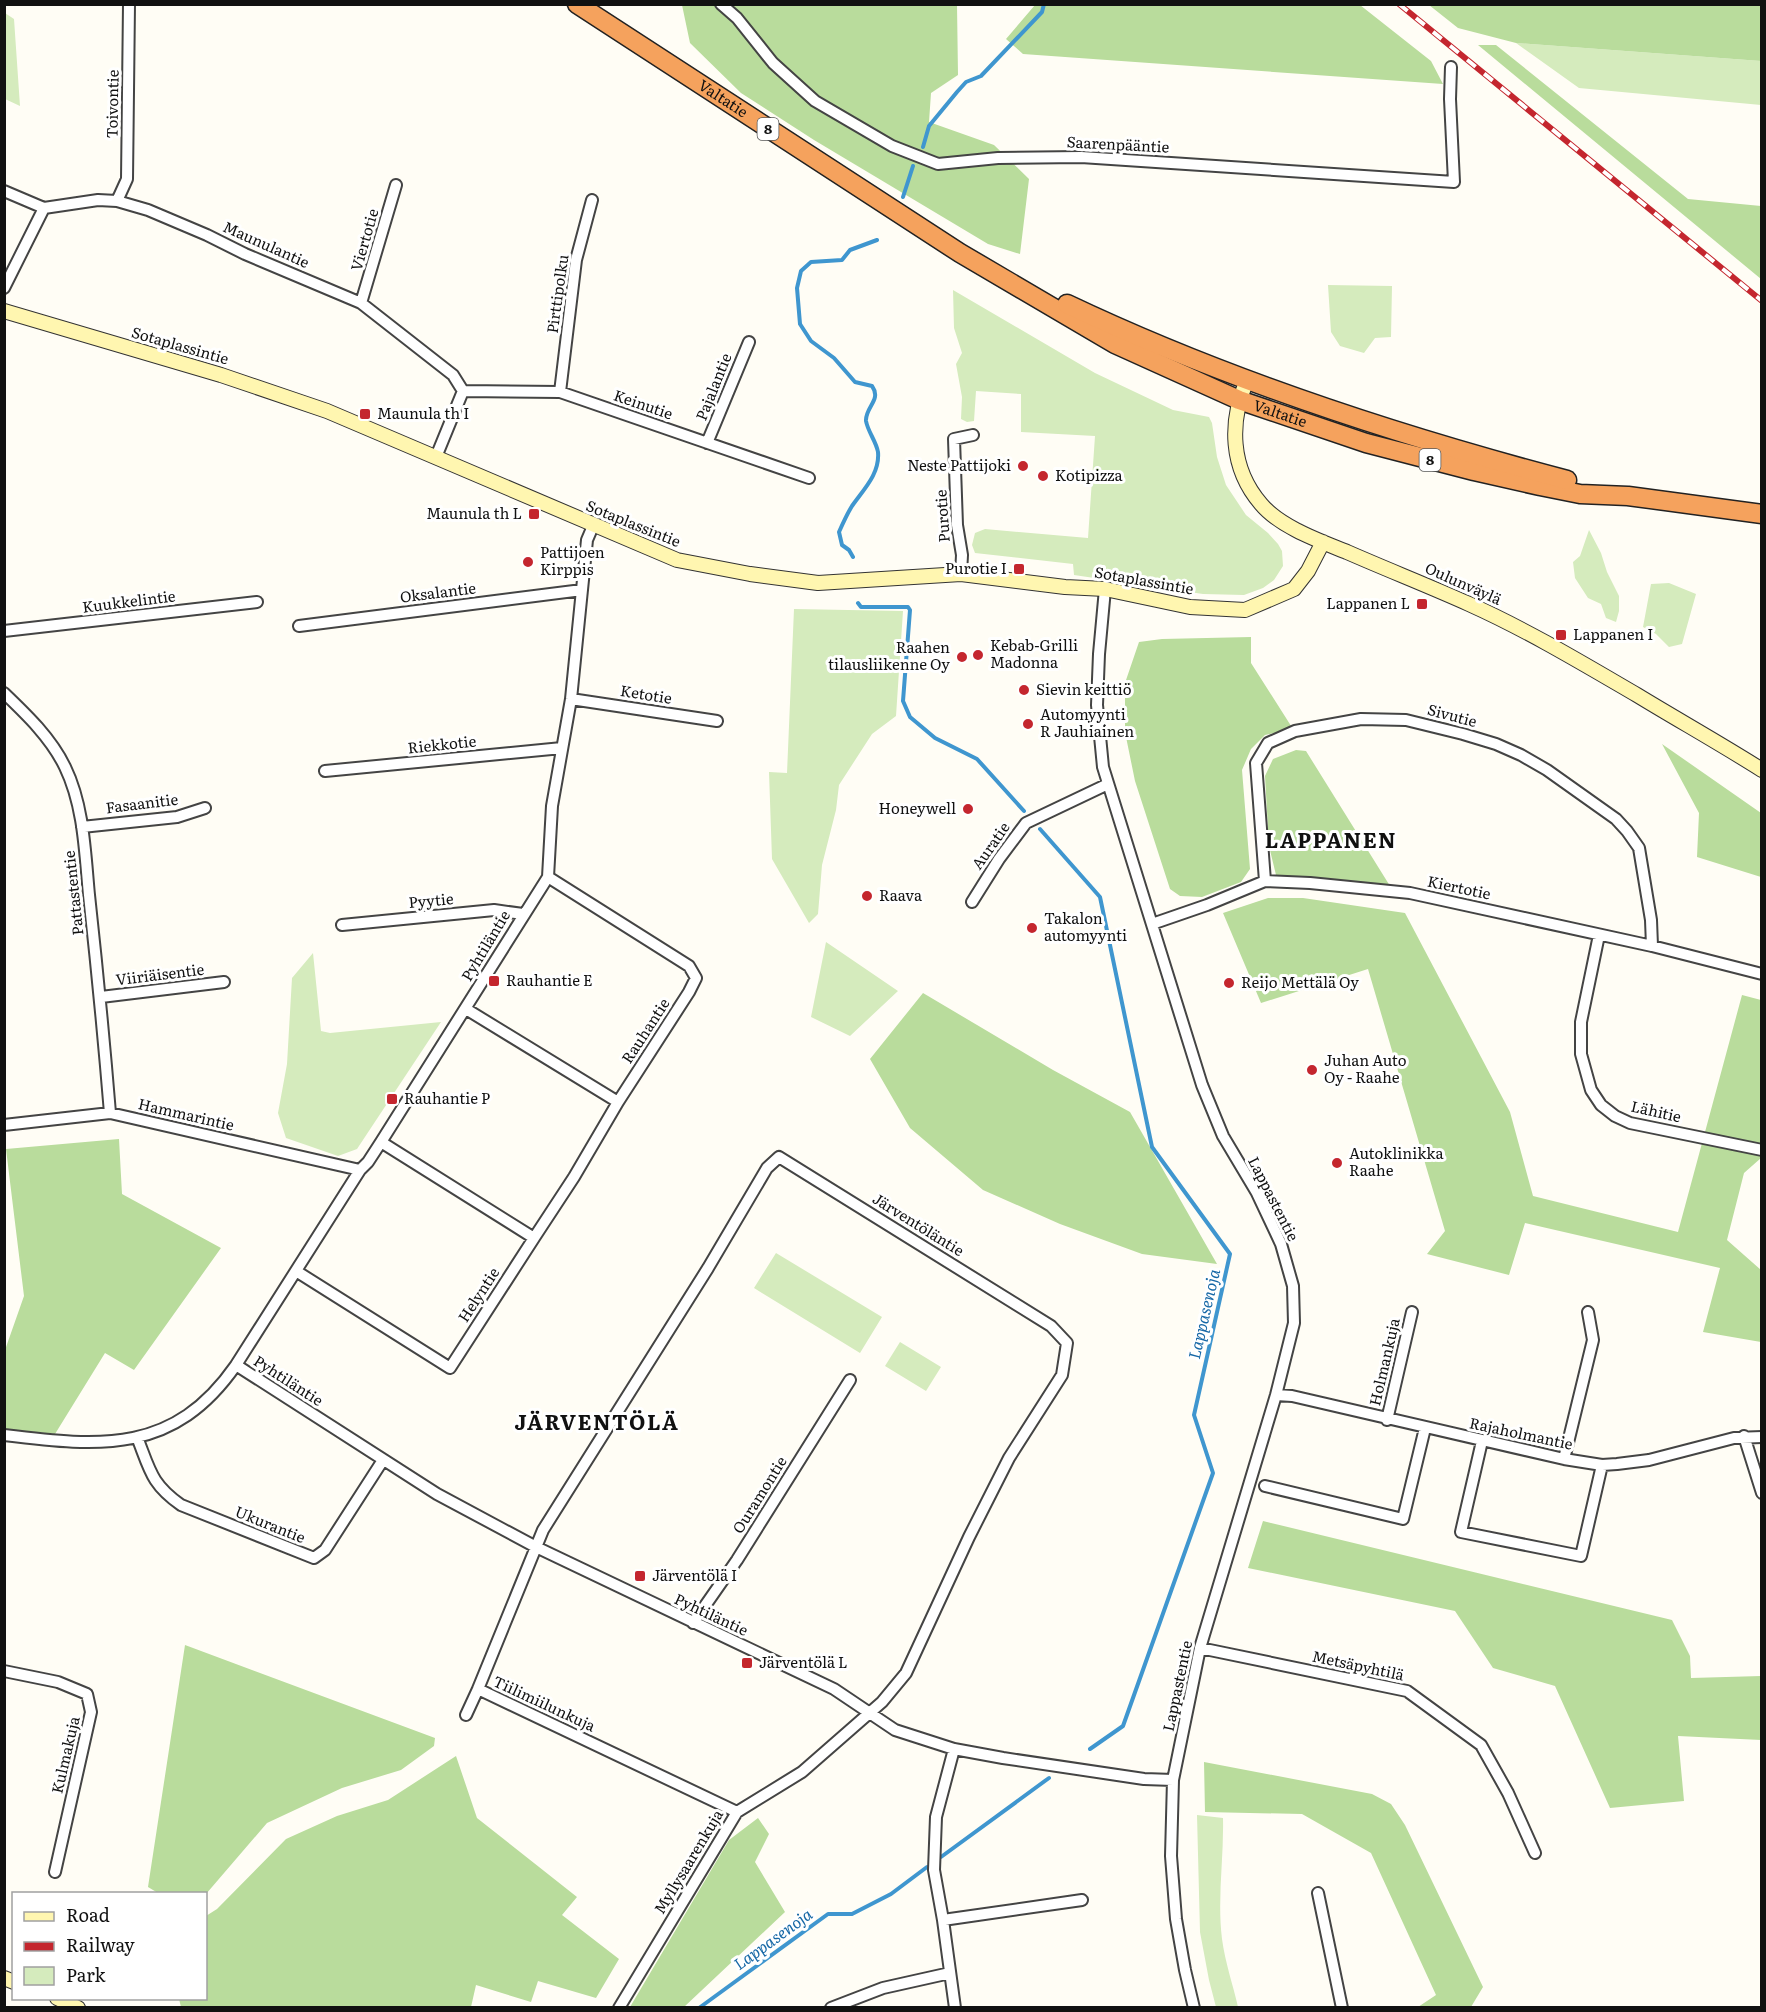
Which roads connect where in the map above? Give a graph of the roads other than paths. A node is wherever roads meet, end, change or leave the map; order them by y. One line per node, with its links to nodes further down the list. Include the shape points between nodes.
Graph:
1 (129, 4): 8 (street, Toivontie, via 127,179)
2 (577, 4): 10 (highway, Valtatie / 8)
3 (721, 4): 4 (street, Saarenpääntie, via 773,63 815,101 892,146 938,164 998,158 1081,157 1454,182)
4 (1451, 67)
5 (396, 185): 12 (street, Viertotie)
6 (4, 191): 9 (street)
7 (592, 200): 17 (street, Pirttipolku, via 576,260)
8 (117, 201): 9 (street, Maunulantie); 12 (street, Maunulantie, via 148,210)
9 (44, 208): 11 (street)
10 (960, 253): 15 (highway, Valtatie / 8, via 1090,314); 18 (highway, Valtatie / 8, via 1115,344)
11 (4, 288)
12 (362, 303): 16 (street, Maunulantie, via 453,375)
13 (4, 312): 21 (street, Sotaplassintie, via 221,375 327,411)
14 (749, 342): 20 (street, Pajalantie)
15 (1247, 380): 18 (street, Oulunväylä); 23 (highway, Valtatie / 8, via 1402,432)
16 (463, 391): 17 (street, Keinutie); 21 (street)
17 (560, 392): 20 (street, Keinutie)
18 (1239, 400): 23 (highway, Valtatie / 8, via 1366,443 1474,471 1580,494); 26 (street, Oulunväylä, via 1236,458 1249,489 1278,519)
19 (973, 435): 27 (street, Purotie, via 954,439)
20 (707, 443): 22 (street, Keinutie)
21 (436, 457): 25 (street, Sotaplassintie)
22 (809, 478)
23 (1628, 496): 24 (highway, Valtatie / 8)
24 (1761, 514)
25 (593, 526): 27 (street, Sotaplassintie, via 677,560 762,576 818,583); 29 (street, via 587,540)
26 (1323, 542): 28 (street, Sotaplassintie, via 1294,589 1245,610 1190,606); 37 (street, Oulunväylä, via 1531,634)
27 (961, 574): 28 (street, Sotaplassintie)
28 (1105, 589): 39 (street, Lappastentie, via 1097,705)
29 (582, 590): 31 (street, Oksalantie); 34 (street)
30 (256, 602): 32 (street, Kuukkelintie)
31 (299, 626)
32 (4, 631)
33 (4, 693): 41 (street, Pattastentie, via 44,735 64,766 76,795)
34 (571, 699): 35 (street, Ketotie); 36 (street)
35 (717, 721)
36 (562, 748): 38 (street, Riekkotie); 42 (street, via 552,806)
37 (1761, 770)
38 (325, 771)
39 (1108, 784): 44 (street, Auratie, via 1026,823); 46 (street, Lappastentie)
40 (205, 808): 41 (street, Fasaanitie, via 177,817)
41 (82, 826): 52 (street, Pattastentie)
42 (548, 877): 45 (street, Pyhtiläntie); 54 (street, Rauhantie, via 689,966 696,978)
43 (1264, 881): 46 (street, Kiertotie); 48 (street, Kiertotie, via 1410,893); 49 (street, Sivutie, via 1256,763 1268,743 1295,731 1361,718 1406,720 1521,754 1616,819 1639,848)
44 (972, 902)
45 (523, 914): 47 (street, Pyytie, via 494,910); 53 (street, Pyhtiläntie)
46 (1152, 924): 66 (street, Lappastentie, via 1202,1085 1223,1136 1281,1244 1293,1286 1294,1323)
47 (342, 925)
48 (1599, 935): 49 (street, Kiertotie); 58 (street, Lähitie, via 1580,1038 1591,1090 1602,1106 1630,1123)
49 (1652, 946): 50 (street, Kiertotie)
50 (1761, 974)
51 (224, 982): 52 (street, Viiriäisentie)
52 (101, 997): 55 (street, Pattastentie)
53 (466, 1009): 54 (street); 57 (street, Pyhtiläntie)
54 (618, 1102): 60 (street)
55 (110, 1113): 56 (street, Hammarintie); 59 (street, Hammarintie)
56 (4, 1125)
57 (381, 1142): 59 (street, Pyhtiläntie); 60 (street)
58 (1761, 1150)
59 (360, 1170): 61 (street, Pyhtiläntie)
60 (534, 1238): 61 (street, Helyntie, via 450,1368)
61 (296, 1271): 64 (street, Pyhtiläntie)
62 (1412, 1312): 67 (street, Holmankuja)
63 (1588, 1312): 74 (street, via 1593,1340)
64 (236, 1365): 71 (street, via 220,1388 189,1415); 75 (street, Pyhtiläntie)
65 (850, 1380): 80 (street, Ouramontie)
66 (1276, 1395): 67 (street, Rajaholmantie); 81 (street, Lappastentie)
67 (1387, 1420): 68 (street, Rajaholmantie)
68 (1425, 1428): 73 (street, Rajaholmantie); 77 (street, via 1403,1519)
69 (4, 1435): 71 (street, via 98,1443)
70 (1744, 1436): 72 (street, Rajaholmantie); 76 (street, Rajaholmantie, via 1649,1460); 78 (street)
71 (137, 1437): 75 (street, Ukurantie, via 154,1482 174,1501 314,1558 325,1550)
72 (1761, 1437)
73 (1482, 1441): 74 (street, Rajaholmantie); 76 (street, via 1461,1532 1581,1556)
74 (1564, 1459): 76 (street, Rajaholmantie)
75 (383, 1460): 79 (street, Pyhtiläntie)
76 (1602, 1466)
77 (1265, 1486)
78 (1761, 1493)
79 (536, 1547): 80 (street, Pyhtiläntie); 83 (street, Tiilimiilunkuja); 84 (street, Järventöläntie, via 767,1168 779,1157 1051,1326 1067,1342 1062,1375 1009,1458 906,1673)
80 (693, 1623): 84 (street, Pyhtiläntie, via 834,1689)
81 (1200, 1648): 87 (street, Lappastentie); 89 (street, Metsäpyhtilä, via 1407,1691 1481,1745)
82 (4, 1671): 90 (street, Kulmakuja, via 58,1682 87,1694 91,1712)
83 (478, 1689): 85 (street); 88 (street, Tiilimiilunkuja)
84 (869, 1714): 86 (street, Pyhtiläntie, via 895,1730); 88 (street, Myllysaarenkuja, via 802,1772)
85 (466, 1715)
86 (954, 1749): 87 (street, Pyhtiläntie, via 1144,1779); 93 (street, via 936,1817 934,1842 934,1870)
87 (1173, 1780): 100 (street, Lappastentie, via 1171,1856 1176,1919)
88 (737, 1812): 97 (street, Myllysaarenkuja)
89 (1535, 1853)
90 (55, 1872)
91 (1318, 1893): 101 (street)
92 (1082, 1900): 93 (street)
93 (943, 1920): 94 (street)
94 (950, 1973): 98 (street, via 883,1988); 99 (street)
95 (62, 2000): 96 (street)
96 (78, 2007)
97 (618, 2007)
98 (831, 2007)
99 (955, 2007)
100 (1194, 2007)
101 (1342, 2007)

